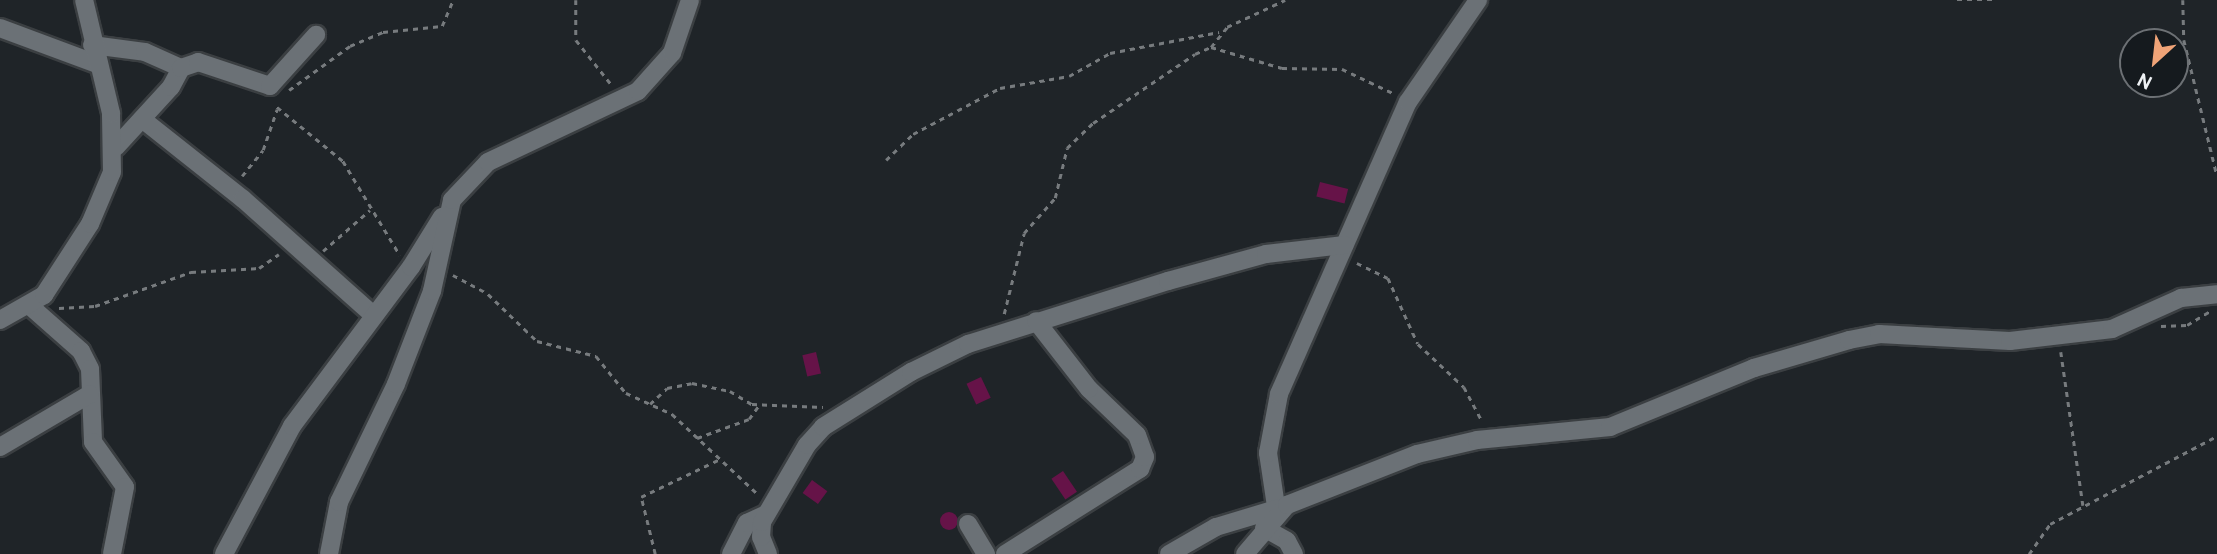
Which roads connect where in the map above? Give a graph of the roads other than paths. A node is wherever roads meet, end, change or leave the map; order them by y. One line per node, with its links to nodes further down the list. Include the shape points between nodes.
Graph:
1 (84, 0): 6 (street)
2 (690, 0): 11 (street, via 672,53 624,100 488,162)
3 (1478, 0): 12 (street, via 1408,102)
4 (0, 28): 7 (street)
5 (316, 35): 8 (street, via 289,59 277,91 198,62)
6 (92, 45): 7 (street); 8 (street, via 145,52)
7 (97, 64): 10 (street)
8 (181, 68): 9 (street)
9 (142, 119): 10 (street); 15 (street, via 230,189)
10 (116, 147): 14 (street, via 102,203)
11 (452, 200): 15 (street, via 410,269); 26 (street, via 439,268 396,384 339,502)
12 (1342, 249): 17 (street, via 1266,254); 20 (street, via 1272,422 1268,453)
13 (2217, 294): 20 (street, via 2172,302 2137,322 2059,335 1970,342 1879,334 1849,340 1754,368 1610,427 1493,439 1406,457)
14 (33, 305): 16 (street); 18 (street, via 84,355)
15 (373, 315): 25 (street, via 292,426)
16 (0, 320)
17 (1036, 321): 21 (street, via 911,372 836,419 807,445); 30 (street, via 1089,389 1137,435 1145,457 1140,469)
18 (90, 394): 19 (street); 24 (street, via 93,442 125,487)
19 (0, 447)
20 (1276, 511): 23 (street); 31 (street, via 1216,527)
21 (764, 515): 27 (street, via 747,523); 28 (street, via 760,531)
22 (968, 524): 29 (street)
23 (1264, 528): 32 (street); 33 (street, via 1287,541)
24 (112, 554)
25 (224, 554)
26 (329, 554)
27 (731, 554)
28 (768, 554)
29 (986, 554)
30 (1005, 554)
31 (1169, 554)
32 (1245, 554)
33 (1294, 554)

